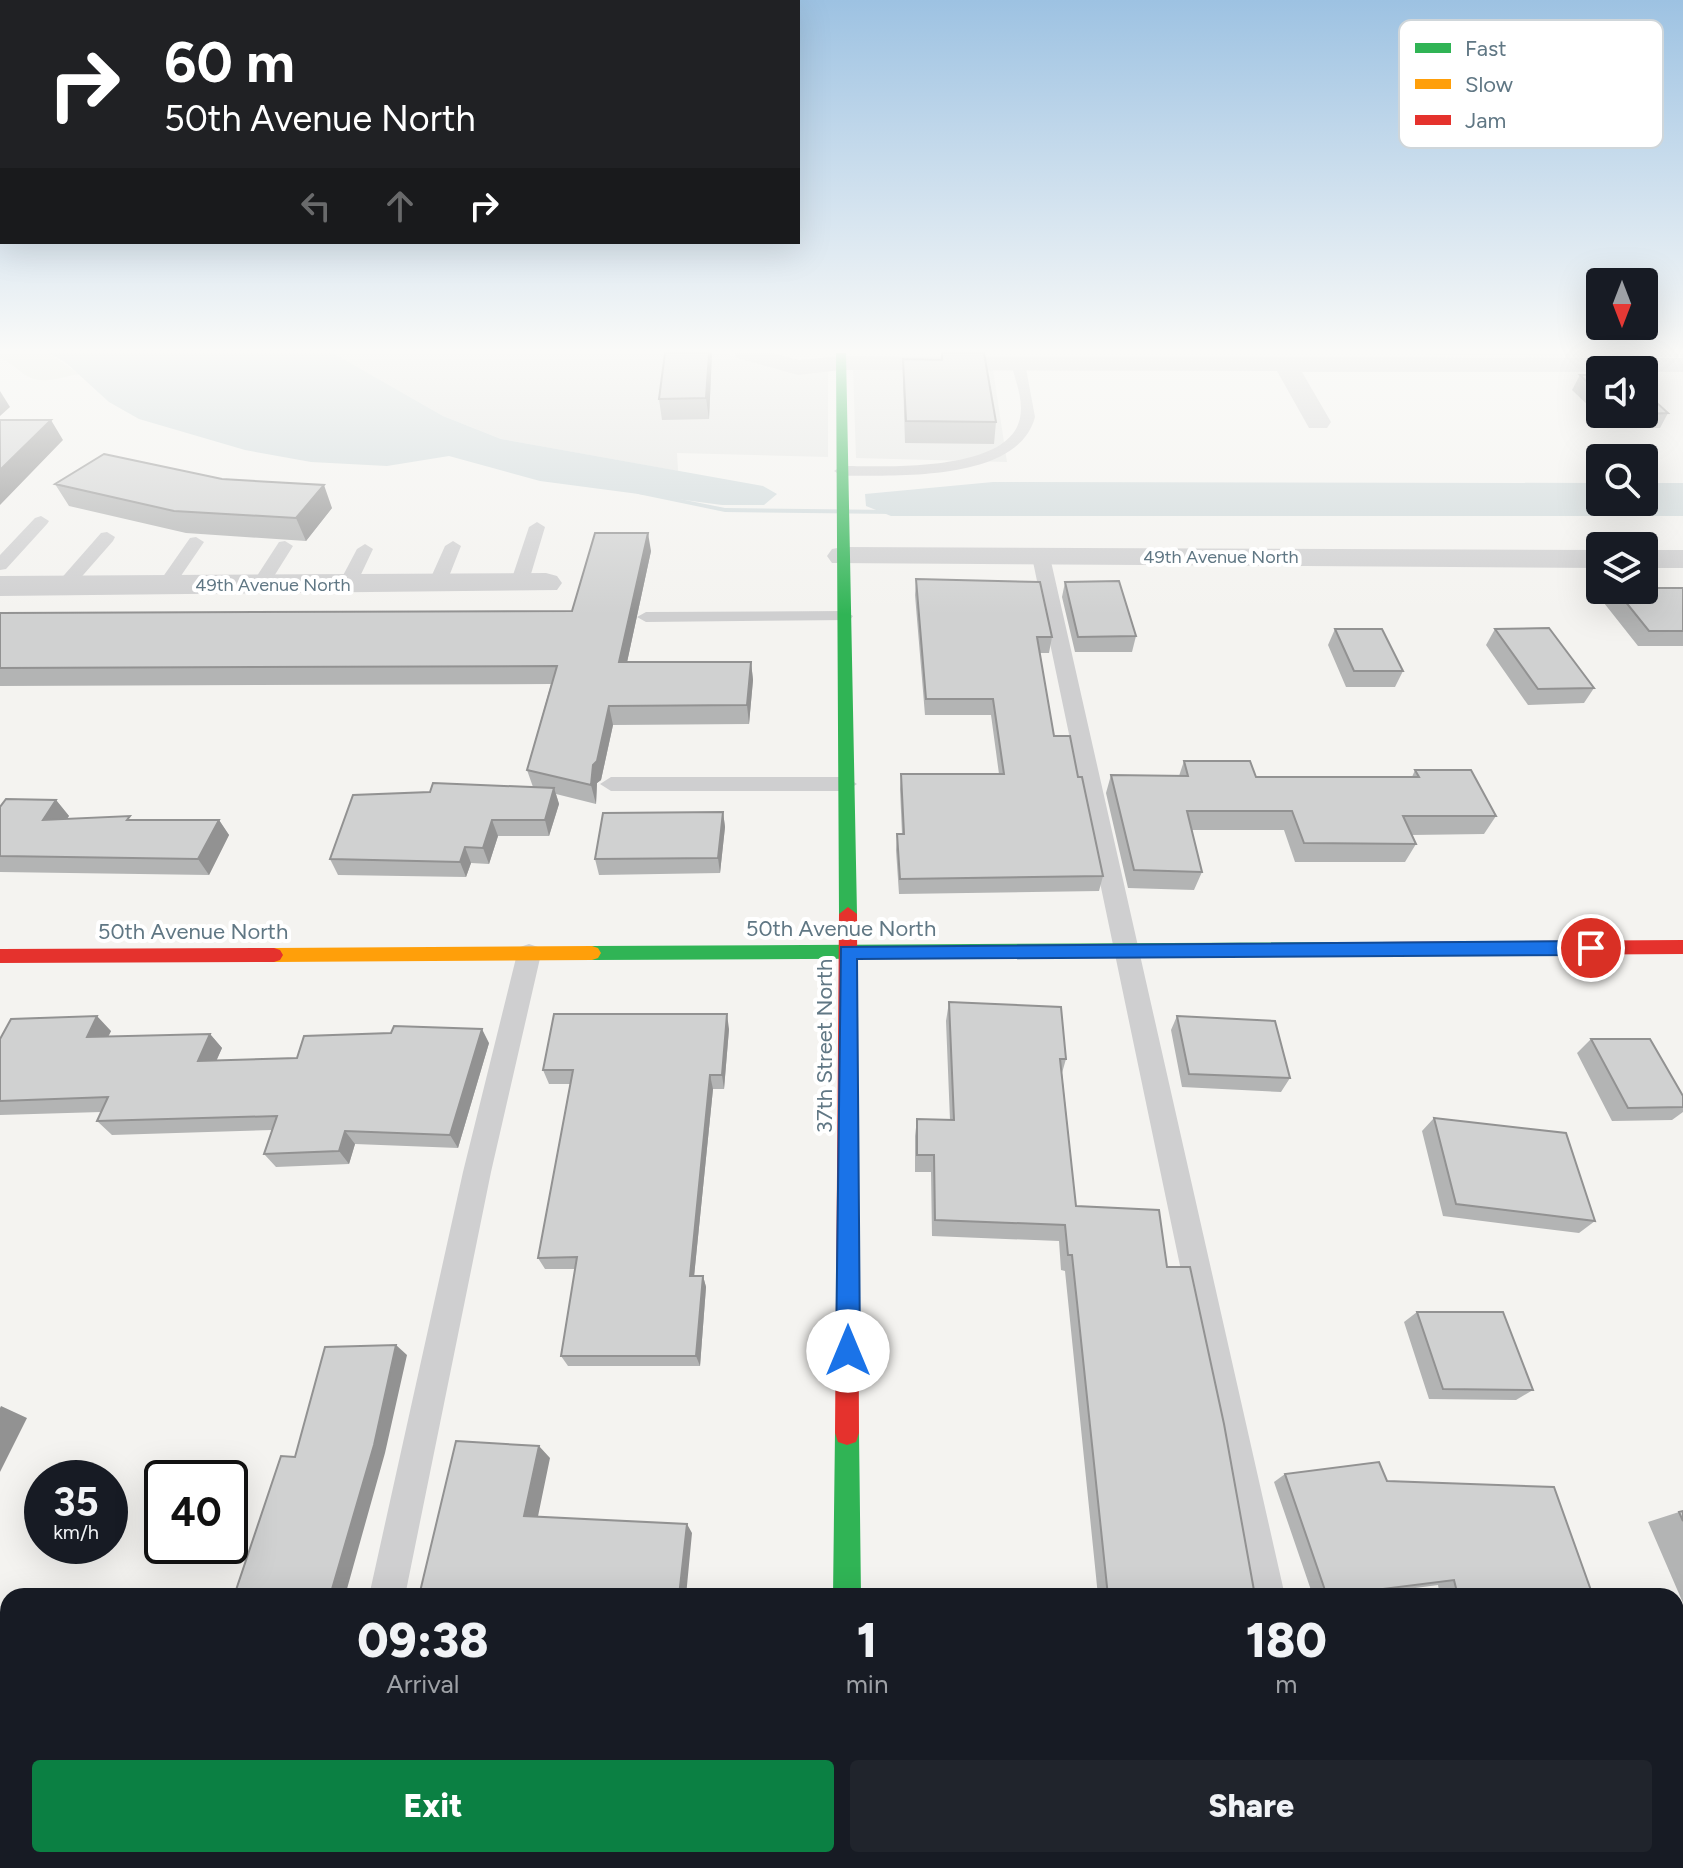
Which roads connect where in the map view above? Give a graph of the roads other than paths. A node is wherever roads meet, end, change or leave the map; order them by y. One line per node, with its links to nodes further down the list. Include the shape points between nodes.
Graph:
1 (842, 440): 3 (street, 37th Street North)
2 (1013, 440): 3 (lane, via 987,458)
3 (842, 478): 10 (street, 37th Street North)
4 (41, 521): 16 (lane)
5 (537, 527): 18 (lane)
6 (107, 537): 23 (lane)
7 (196, 542): 19 (lane)
8 (285, 546): 20 (lane)
9 (453, 546): 17 (lane)
10 (843, 548): 12 (street, 49th Avenue North); 24 (street, 37th Street North)
11 (365, 549): 21 (lane)
12 (1041, 557): 13 (street, 49th Avenue North); 29 (lane)
13 (1586, 559)
14 (1658, 559): 15 (street)
15 (1683, 559)
16 (0, 565)
17 (437, 584): 18 (street, 49th Avenue North); 21 (street, 49th Avenue North)
18 (532, 584)
19 (166, 585): 20 (street, 49th Avenue North); 23 (street, 49th Avenue North)
20 (260, 585): 21 (street, 49th Avenue North)
21 (347, 585)
22 (0, 586): 23 (street, 49th Avenue North)
23 (64, 586)
24 (844, 616): 25 (lane); 27 (street, 37th Street North)
25 (646, 617)
26 (611, 784): 27 (lane)
27 (846, 784): 30 (street, 37th Street North)
28 (1683, 947): 29 (street, 50th Avenue North)
29 (1129, 950): 30 (street, 50th Avenue North); 35 (lane)
30 (848, 952): 31 (street, 50th Avenue North); 34 (street, 37th Street North)
31 (529, 954): 32 (street, 50th Avenue North); 33 (lane)
32 (0, 956)
33 (389, 1588)
34 (847, 1588)
35 (1265, 1588)

